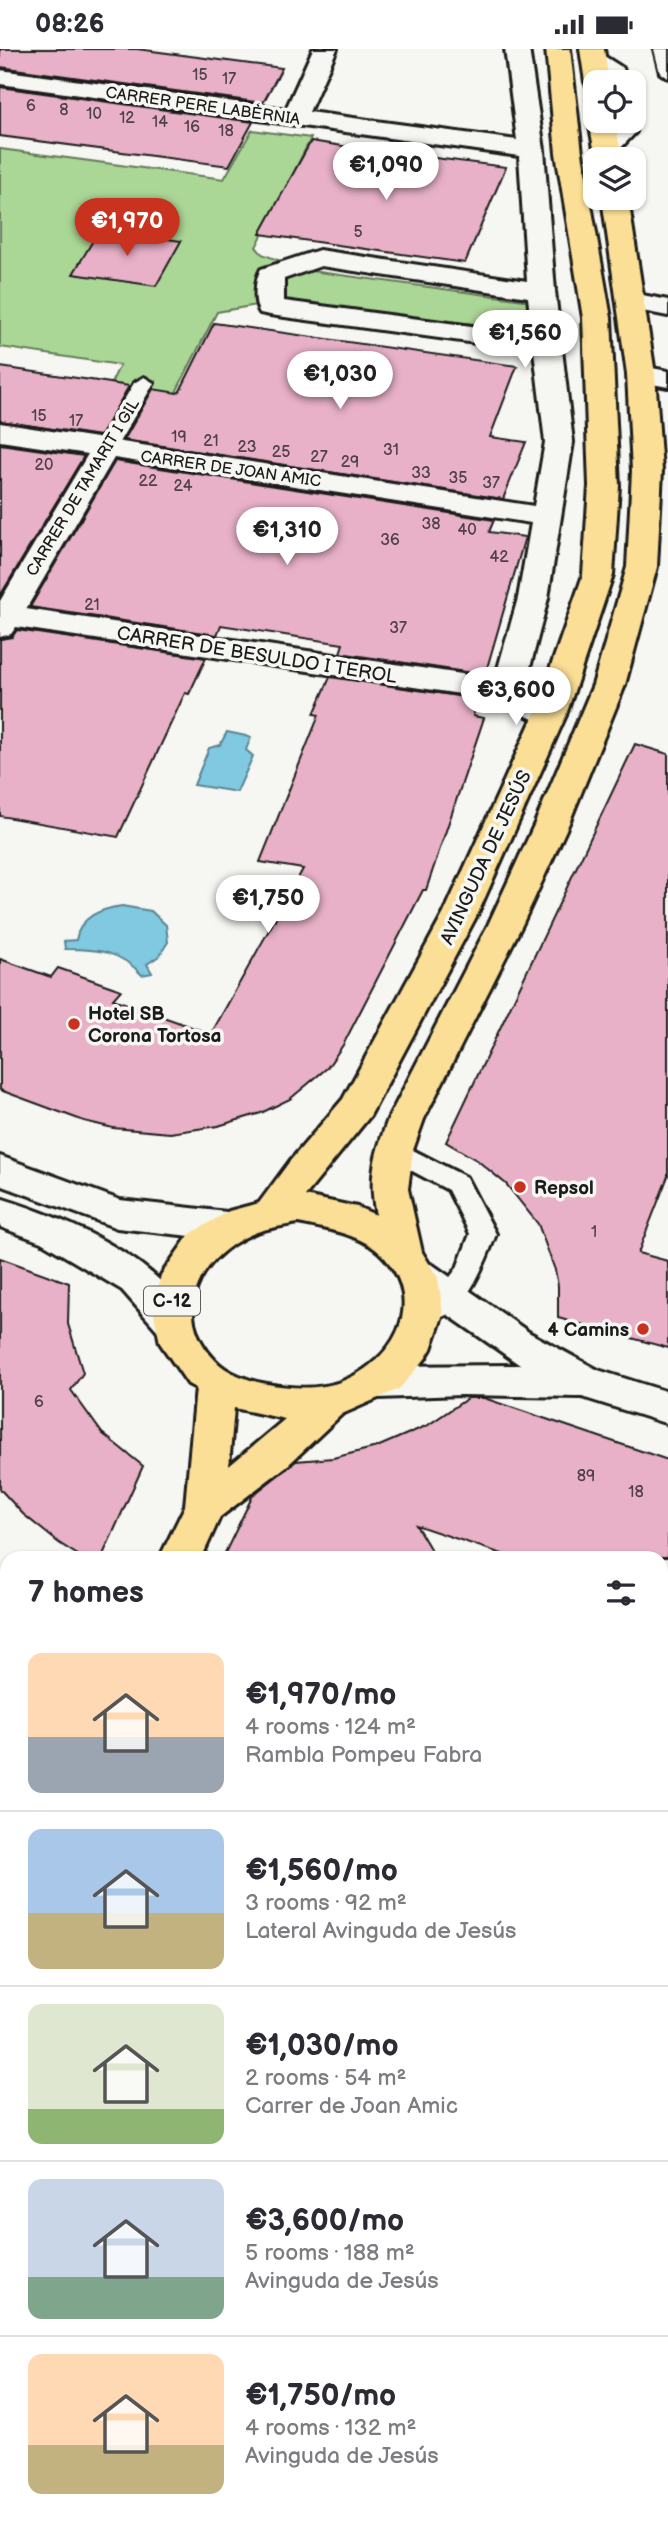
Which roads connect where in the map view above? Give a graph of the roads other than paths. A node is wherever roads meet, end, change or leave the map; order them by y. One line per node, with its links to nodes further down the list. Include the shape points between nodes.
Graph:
1 (325, 49): 10 (street)
2 (517, 49): 13 (street)
3 (558, 49): 26 (main road, AVINGUDA DE JESÚS, via 569,153 597,318 604,486 598,575)
4 (662, 49): 8 (lane)
5 (592, 52): 6 (main road); 7 (lane)
6 (595, 70)
7 (614, 70)
8 (668, 73)
9 (0, 77): 10 (street, CARRER PERE LABÈRNIA)
10 (294, 118): 13 (street, CARRER PERE LABÈRNIA)
11 (626, 133): 12 (lane)
12 (615, 147)
13 (531, 150): 15 (street)
14 (617, 210): 16 (main road, C-12)
15 (541, 291): 18 (street); 18 (street, via 319,258 271,275 270,307)
16 (632, 301): 17 (street); 19 (main road, C-12)
17 (668, 308)
18 (547, 344): 23 (street, via 559,442)
19 (655, 377): 27 (main road, C-12, via 642,567 609,685 552,823 406,1119)
20 (144, 383): 22 (lane, CARRER DE TAMARIT I GIL)
21 (0, 432): 22 (street, CARRER DE JOAN AMIC)
22 (105, 449): 23 (street, CARRER DE JOAN AMIC); 24 (street, CARRER DE TAMARIT I GIL)
23 (545, 517): 25 (street, via 533,599)
24 (2, 619): 25 (street, CARRER DE BESULDO I TEROL)
25 (508, 691): 26 (street)
26 (550, 715): 29 (main road, AVINGUDA DE JESÚS, via 461,913 358,1107)
27 (395, 1150): 32 (main road, C-12, via 389,1189); 32 (lane, via 457,1184 483,1234 468,1272)
28 (0, 1170): 31 (street, via 117,1214)
29 (274, 1211): 31 (main road, C-12); 32 (main road, C-12, via 298,1209 346,1216 388,1237)
30 (0, 1212): 33 (street, via 54,1232 136,1280)
31 (227, 1226): 33 (main road, C-12, via 199,1247 179,1274)
32 (423, 1275): 35 (main road, C-12, via 422,1325 411,1349); 36 (street, via 516,1344)
33 (172, 1319): 34 (main road, C-12, via 187,1353)
34 (216, 1381): 37 (main road, C-12, via 270,1402); 39 (main road, C-12)
35 (378, 1382): 36 (street); 37 (main road, C-12)
36 (585, 1382): 38 (street)
37 (331, 1400): 39 (main road, C-12, via 274,1454)
38 (668, 1408)
39 (205, 1506): 40 (main road, C-12)
40 (184, 1551)

